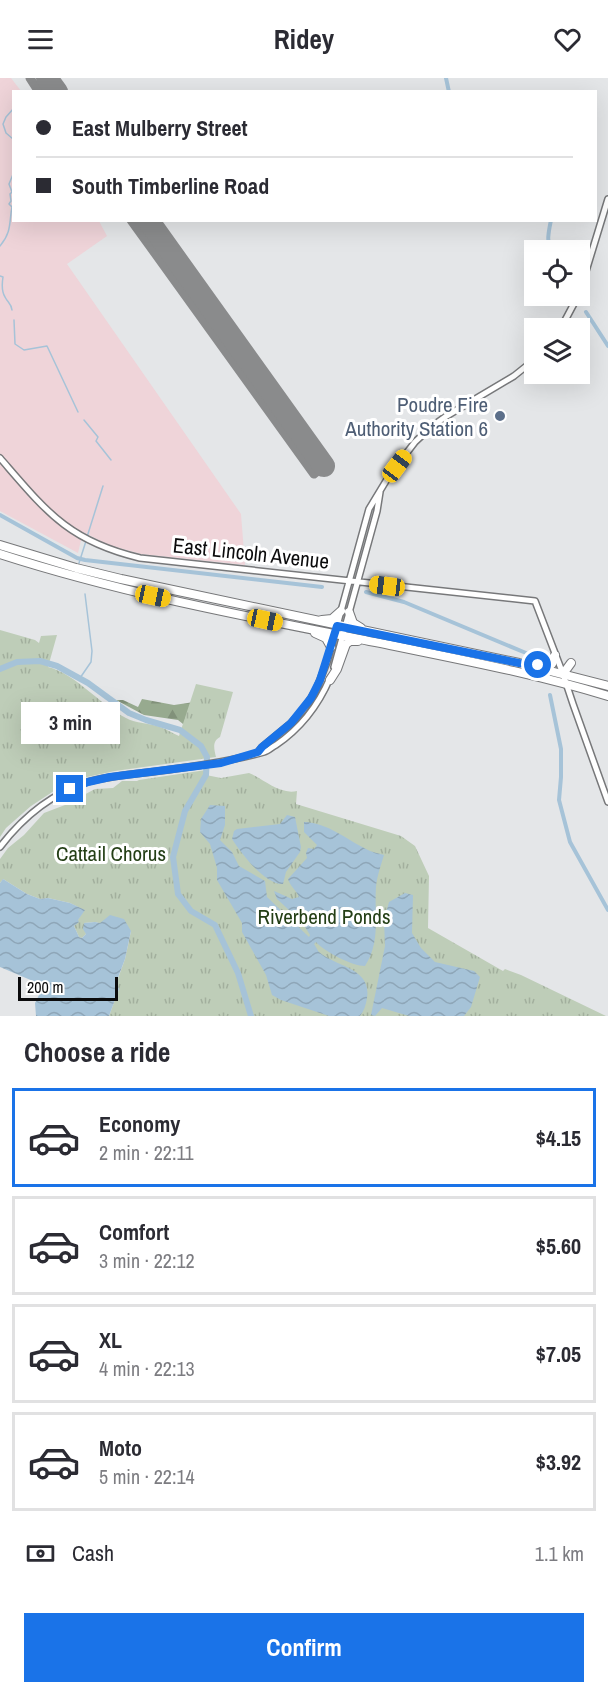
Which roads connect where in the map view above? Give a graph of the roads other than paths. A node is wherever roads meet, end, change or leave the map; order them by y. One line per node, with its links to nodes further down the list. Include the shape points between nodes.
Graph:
1 (608, 199): 2 (main road)
2 (590, 258)
3 (524, 368): 5 (main road, via 430,428 388,476)
4 (0, 458): 8 (main road, East Lincoln Avenue, via 65,526 118,553)
5 (380, 492): 8 (main road, via 369,509); 9 (main road)
6 (0, 545): 10 (highway, via 76,568)
7 (0, 554): 12 (highway, via 133,591)
8 (349, 581): 9 (main road, East Lincoln Avenue); 11 (main road)
9 (357, 582): 11 (main road); 17 (main road, East Lincoln Avenue, via 535,601)
10 (262, 610): 11 (highway, via 325,620); 13 (highway)
11 (345, 611): 13 (main road); 14 (highway, via 361,628)
12 (244, 615): 13 (highway); 15 (highway, via 318,633)
13 (340, 631): 14 (highway); 15 (main road); 16 (highway); 21 (main road)
14 (435, 646): 18 (highway)
15 (331, 647): 25 (main road, via 320,680 304,709)
16 (421, 651): 21 (highway, via 350,641); 22 (highway)
17 (555, 656): 18 (highway, via 548,666); 20 (main road)
18 (519, 663): 20 (highway)
19 (571, 663): 20 (highway)
20 (563, 674): 22 (main road); 23 (highway)
21 (330, 680): 25 (main road, via 299,727 271,748)
22 (566, 684): 24 (highway); 26 (main road)
23 (608, 686)
24 (608, 696)
25 (258, 752): 27 (main road, via 221,763 88,782 29,814)
26 (608, 802)
27 (0, 847)

